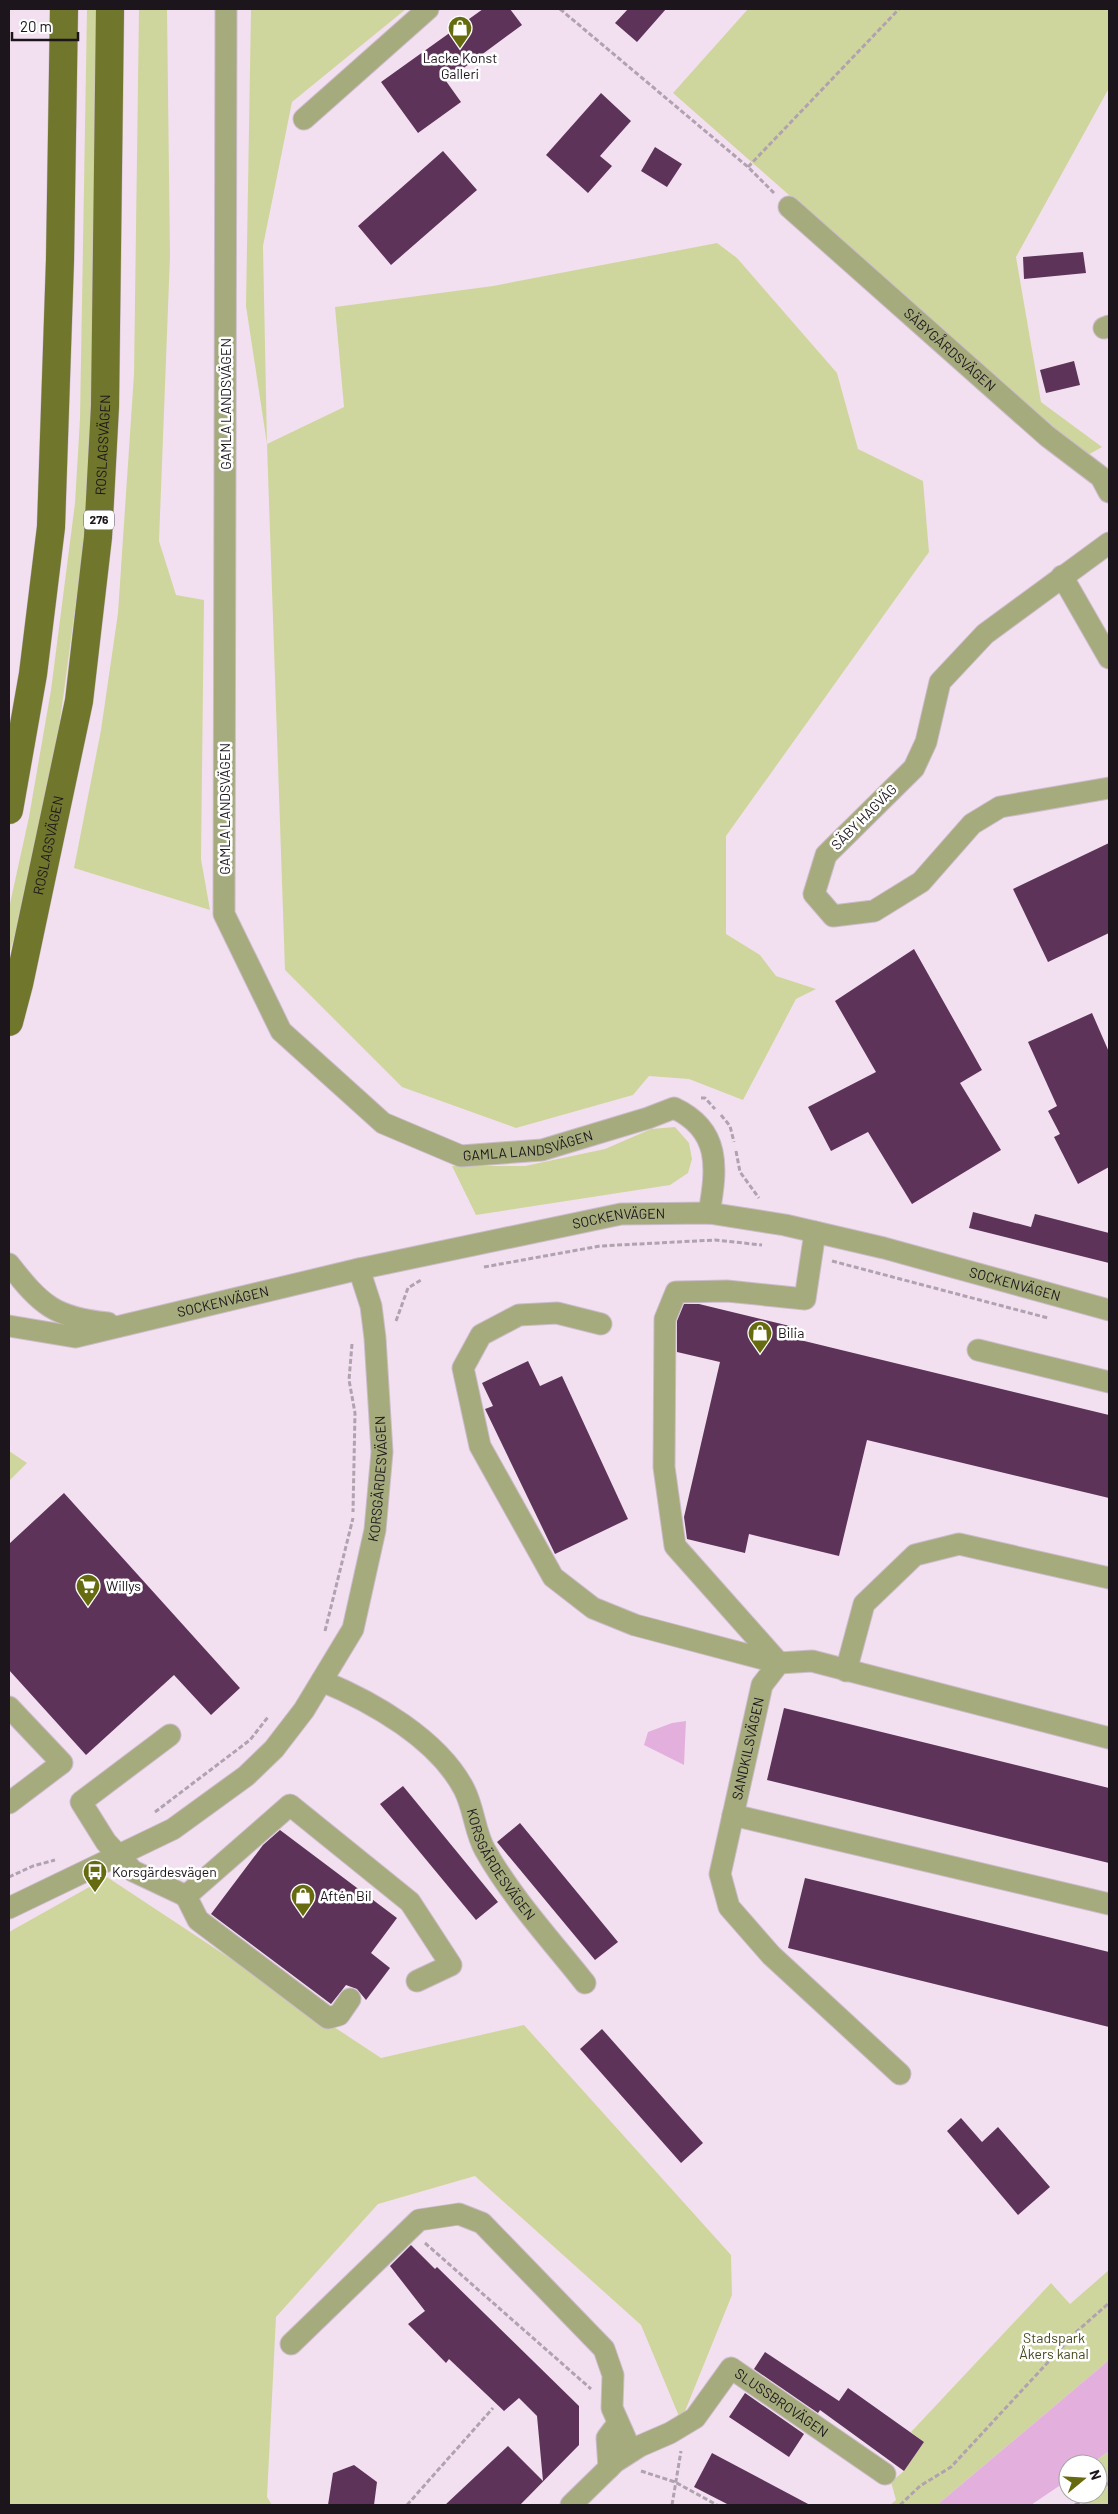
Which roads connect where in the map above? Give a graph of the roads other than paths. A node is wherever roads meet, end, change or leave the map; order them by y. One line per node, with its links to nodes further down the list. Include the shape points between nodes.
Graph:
1 (64, 9): 12 (main road, via 51,526 33,674)
2 (110, 9): 13 (main road, ROSLAGSVÄGEN / 276, via 105,406 98,538 79,700)
3 (226, 9): 14 (street, GAMLA LANDSVÄGEN, via 224,914 280,1031 383,1122 461,1156 542,1150 674,1108 691,1116 712,1146 714,1181)
4 (428, 9): 5 (street)
5 (304, 119)
6 (789, 207): 7 (street, SÄBYGÅRDSVÄGEN, via 1047,436)
7 (1107, 480)
8 (1109, 543): 9 (street, SÄBY HAGVÄG)
9 (1062, 576): 10 (street); 11 (street, SÄBY HAGVÄG, via 985,634 940,682 926,742 914,768 826,855 814,894 834,916 874,911 921,882 972,824 1000,808)
10 (1109, 658)
11 (1109, 788)
12 (9, 810)
13 (9, 1022)
14 (709, 1213): 15 (street, SOCKENVÄGEN); 17 (street, SOCKENVÄGEN, via 621,1214)
15 (815, 1232): 18 (street, SOCKENVÄGEN); 25 (street, via 805,1299 727,1291 676,1292 664,1319 664,1467 675,1546)
16 (9, 1264): 20 (street, SOCKENVÄGEN, via 46,1306 82,1320)
17 (359, 1269): 20 (street, SOCKENVÄGEN); 27 (street, KORSGÄRDESVÄGEN, via 371,1306 379,1402 382,1452 375,1530 353,1629)
18 (1109, 1310)
19 (602, 1324): 25 (street, via 557,1313 519,1315 481,1334 463,1368 480,1446 553,1577 593,1608 635,1624)
20 (128, 1325): 21 (street, SOCKENVÄGEN, via 75,1337)
21 (9, 1326)
22 (978, 1350): 23 (street)
23 (1109, 1382)
24 (1109, 1578): 26 (street, via 959,1544 915,1555 864,1604)
25 (779, 1663): 26 (street, via 812,1662); 32 (street, SANDKILSVÄGEN, via 762,1685)
26 (846, 1671): 30 (street)
27 (322, 1681): 33 (street, KORSGÄRDESVÄGEN, via 274,1749 246,1776 173,1829); 38 (street, KORSGÄRDESVÄGEN, via 401,1723 434,1750 464,1788 484,1849)
28 (9, 1707): 31 (street, via 62,1763)
29 (170, 1735): 33 (street, via 81,1802)
30 (1109, 1738)
31 (9, 1803)
32 (733, 1814): 35 (street); 40 (street, SANDKILSVÄGEN, via 720,1874 729,1906 770,1955)
33 (118, 1856): 34 (street, via 133,1871); 36 (street, KORSGÄRDESVÄGEN)
34 (186, 1896): 37 (street, via 290,1805 410,1902 451,1965); 39 (street, via 198,1920 328,2018 339,2014)
35 (1109, 1904)
36 (9, 1908)
37 (417, 1981)
38 (585, 1984)
39 (350, 1999)
40 (900, 2074)
41 (291, 2344): 42 (street, via 419,2220 459,2214 482,2223 604,2349 613,2375 612,2408)
42 (622, 2431): 43 (street); 43 (street, via 613,2430 607,2438)
43 (618, 2461): 44 (street, SLUSSBROVÄGEN, via 695,2418 731,2368); 45 (street, SLUSSBROVÄGEN)
44 (885, 2474)
45 (571, 2505)

